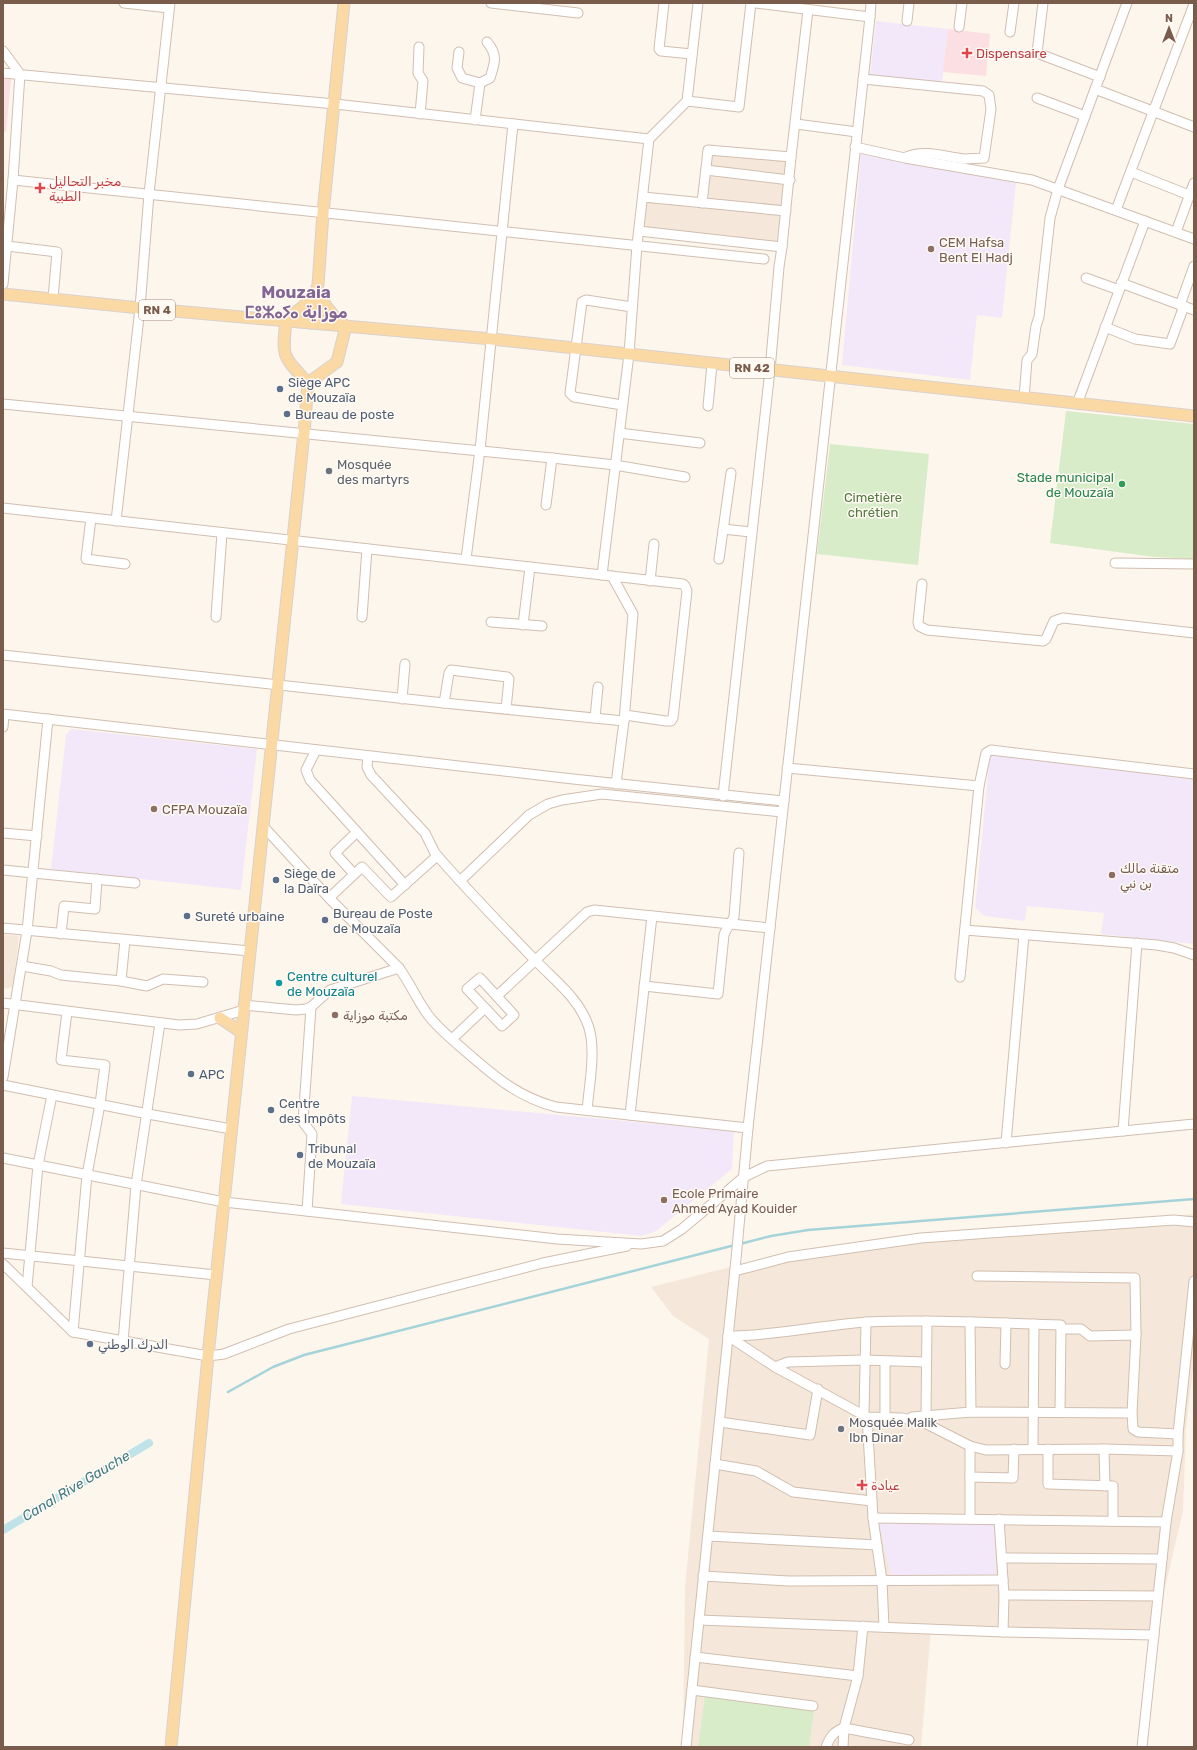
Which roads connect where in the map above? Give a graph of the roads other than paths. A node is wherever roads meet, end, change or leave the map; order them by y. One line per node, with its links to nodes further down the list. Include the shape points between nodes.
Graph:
1 (124, 3): 15 (street)
2 (344, 3): 39 (main road)
3 (491, 3): 18 (street)
4 (664, 3): 29 (street, via 659,49)
5 (698, 3): 29 (street)
6 (751, 3): 38 (street, via 739,107)
7 (756, 3): 19 (street)
8 (871, 3): 21 (street)
9 (909, 3): 22 (street)
10 (962, 3): 23 (street)
11 (1014, 3): 24 (street)
12 (1043, 3): 32 (street, via 1037,53)
13 (1127, 3): 32 (street)
14 (1189, 3): 16 (street)
15 (137, 4): 17 (street)
16 (1194, 4): 40 (street)
17 (169, 5): 35 (street)
18 (528, 5): 20 (street)
19 (808, 10): 21 (street); 45 (street)
20 (578, 13)
21 (870, 17): 33 (street)
22 (907, 21)
23 (959, 27)
24 (1010, 32)
25 (487, 42): 34 (street, via 494,50 494,64 490,78)
26 (419, 47): 41 (street, via 418,73 423,81)
27 (3, 50): 31 (street)
28 (459, 52): 34 (street, via 457,68 462,78)
29 (692, 54): 38 (street)
30 (3, 73): 31 (street)
31 (20, 74): 35 (street); 54 (street)
32 (1100, 77): 36 (street)
33 (863, 79): 47 (street); 51 (street, via 983,91 989,95 991,109 984,158 967,159 927,153)
34 (480, 83): 43 (street)
35 (162, 88): 39 (street); 58 (street)
36 (1095, 89): 40 (street); 42 (street)
37 (1037, 98): 42 (street)
38 (687, 101): 48 (street)
39 (335, 104): 41 (street); 64 (main road)
40 (1154, 111): 46 (street); 53 (street)
41 (420, 114): 43 (street)
42 (1085, 116): 57 (street)
43 (475, 120): 44 (street)
44 (513, 124): 48 (street); 66 (street)
45 (796, 124): 47 (street); 50 (street)
46 (1194, 127)
47 (857, 132): 49 (street)
48 (649, 139): 60 (street)
49 (855, 147): 51 (street); 94 (street)
50 (791, 158): 52 (street, via 708,150); 55 (street)
51 (905, 158): 57 (street, via 1032,180)
52 (706, 170): 55 (street); 61 (street)
53 (1131, 172): 59 (street); 62 (street)
54 (13, 180): 58 (street); 71 (street)
55 (790, 180): 63 (street)
56 (1194, 182): 59 (street)
57 (1058, 189): 62 (street); 96 (street, via 1050,218 1039,317 1032,354 1027,360)
58 (149, 194): 64 (street); 83 (street)
59 (1190, 195): 68 (street)
60 (643, 197): 61 (street); 67 (street)
61 (702, 203): 63 (street)
62 (1116, 210): 65 (street)
63 (786, 211): 72 (street)
64 (323, 213): 66 (street); 78 (main road)
65 (1145, 221): 68 (street); 77 (street)
66 (503, 230): 70 (street); 89 (street)
67 (639, 231): 70 (street); 72 (street)
68 (1176, 232): 69 (street)
69 (1194, 239)
70 (637, 245): 73 (street); 82 (street)
71 (7, 246): 76 (street); 80 (street, via 57,252)
72 (782, 247): 93 (street)
73 (764, 259)
74 (1194, 266): 81 (street)
75 (1086, 278): 77 (street)
76 (3, 284)
77 (1120, 286): 81 (street); 88 (street)
78 (317, 292): 85 (main road); 86 (main road); 87 (main road, via 338,320)
79 (3, 294): 80 (main road, RN 4)
80 (53, 299): 83 (main road, RN 4)
81 (1182, 305): 84 (street); 88 (street, via 1170,344 1136,339)
82 (632, 307): 90 (street, via 586,300 582,302); 91 (street)
83 (140, 308): 86 (main road, RN 4); 101 (street)
84 (1194, 310)
85 (316, 316): 86 (main road, RN 4); 87 (main road, RN 42)
86 (286, 320): 95 (main road, via 284,355)
87 (346, 326): 89 (main road, RN 42); 95 (main road, via 337,362)
88 (1105, 327): 98 (street)
89 (492, 339): 90 (main road, RN 42); 106 (street)
90 (576, 349): 91 (main road, RN 42); 99 (street, via 570,393 574,397)
91 (629, 354): 92 (main road, RN 42); 99 (street)
92 (712, 364): 93 (main road, RN 42); 100 (street)
93 (770, 370): 94 (main road, RN 42); 116 (street)
94 (830, 377): 96 (main road, RN 42); 152 (street)
95 (308, 384): 103 (main road)
96 (1024, 398): 98 (main road, RN 42)
97 (3, 404): 101 (street)
98 (1077, 404): 102 (main road, RN 42)
99 (622, 405): 104 (street)
100 (708, 406)
101 (129, 416): 103 (street); 114 (street)
102 (1194, 416)
103 (304, 433): 106 (street); 118 (main road)
104 (619, 433): 105 (street); 108 (street)
105 (700, 443)
106 (480, 450): 107 (street); 121 (street)
107 (552, 458): 108 (street); 111 (street)
108 (615, 465): 110 (street); 127 (street)
109 (731, 473): 115 (street)
110 (685, 477)
111 (546, 505)
112 (3, 508): 113 (street)
113 (91, 518): 114 (street); 124 (street, via 86,559)
114 (116, 521): 117 (street)
115 (723, 529): 116 (street); 122 (street)
116 (751, 532): 156 (street)
117 (222, 533): 118 (street); 131 (street)
118 (292, 541): 120 (street); 139 (main road)
119 (654, 544): 129 (street)
120 (366, 549): 121 (street); 132 (street)
121 (466, 559): 126 (street)
122 (719, 559)
123 (1115, 563): 125 (street)
124 (125, 564)
125 (1194, 564)
126 (530, 566): 127 (street); 134 (street)
127 (602, 575): 128 (street)
128 (612, 576): 129 (street); 146 (street, via 633,614)
129 (650, 580): 146 (street, via 683,584 687,591 673,718 666,721)
130 (922, 584): 136 (street, via 918,622 919,626 927,630 1043,641 1054,621 1063,618)
131 (216, 617)
132 (362, 617)
133 (491, 622): 134 (street)
134 (523, 625): 135 (street)
135 (542, 626)
136 (1194, 633)
137 (3, 655): 139 (street)
138 (405, 664): 141 (street)
139 (277, 686): 141 (street); 149 (main road)
140 (598, 687): 145 (street)
141 (402, 699): 142 (street)
142 (444, 703): 143 (street); 143 (street, via 451,670 507,677 509,679)
143 (506, 709): 145 (street)
144 (4, 715): 147 (street); 148 (street)
145 (595, 718): 146 (street)
146 (624, 718): 154 (street)
147 (48, 719): 149 (street); 162 (street)
148 (3, 728)
149 (271, 745): 150 (street); 159 (main road)
150 (316, 750): 151 (street); 160 (street, via 306,775)
151 (368, 756): 154 (street); 164 (street, via 367,768 371,775 425,833)
152 (787, 768): 155 (street); 157 (street)
153 (1194, 774): 155 (street, via 991,750 986,753)
154 (616, 784): 156 (street)
155 (979, 786): 177 (street)
156 (723, 796): 157 (street)
157 (784, 802): 158 (street)
158 (782, 812): 169 (street, via 607,794 562,800 528,815); 176 (street)
159 (263, 826): 172 (street); 183 (main road)
160 (357, 832): 167 (street, via 335,853); 171 (street)
161 (3, 833): 162 (street)
162 (37, 836): 166 (street)
163 (739, 853): 174 (street, via 734,917)
164 (437, 856): 169 (street); 171 (street)
165 (3, 870): 166 (street)
166 (33, 873): 168 (street); 178 (street)
167 (354, 874): 171 (street, via 362,867 391,897); 172 (street)
168 (97, 879): 170 (street); 179 (street, via 95,909 64,906)
169 (460, 881): 185 (street)
170 (135, 883)
171 (405, 885)
172 (329, 898): 187 (street)
173 (652, 916): 174 (street); 185 (street, via 600,910 587,912); 191 (street)
174 (731, 925): 176 (street); 191 (street, via 725,930 724,935 718,994)
175 (3, 928): 178 (street)
176 (770, 928): 211 (street)
177 (965, 930): 180 (street); 188 (street)
178 (27, 931): 179 (street); 186 (street)
179 (61, 934): 181 (street)
180 (1024, 935): 182 (street); 214 (street)
181 (125, 940): 183 (street); 189 (street)
182 (1137, 943): 184 (street, via 1174,948); 213 (street)
183 (250, 951): 196 (main road)
184 (1194, 955)
185 (535, 961): 192 (street); 207 (street, via 576,1001 590,1030 592,1046)
186 (22, 966): 189 (street, via 61,975); 194 (street)
187 (400, 968): 195 (street, via 330,990); 202 (street, via 426,1013)
188 (960, 977)
189 (121, 981): 190 (street, via 147,986 163,979)
190 (203, 982)
191 (644, 986): 209 (street)
192 (497, 996): 197 (street, via 514,1015 502,1026); 197 (street, via 480,978 467,989)
193 (3, 1003): 194 (street)
194 (16, 1005): 198 (street); 203 (street)
195 (311, 1007): 196 (street, via 296,1010); 221 (street, via 303,1122 312,1134)
196 (244, 1008): 199 (street); 201 (main road)
197 (485, 1008): 202 (street)
198 (67, 1012): 200 (street); 206 (street, via 61,1060 105,1065)
199 (220, 1018): 200 (street, via 191,1025); 201 (main road)
200 (160, 1023): 208 (street)
201 (241, 1032): 212 (main road)
202 (452, 1039): 207 (street, via 495,1077 525,1096 556,1107)
203 (3, 1077)
204 (3, 1085): 205 (street)
205 (52, 1095): 206 (street); 216 (street)
206 (100, 1104): 208 (street); 217 (street)
207 (587, 1110): 209 (street)
208 (148, 1114): 212 (street); 219 (street)
209 (630, 1115): 211 (street)
210 (1194, 1124): 213 (street)
211 (748, 1128): 218 (street)
212 (231, 1129): 220 (main road)
213 (1123, 1131): 214 (street)
214 (1006, 1143): 218 (street, via 767,1166)
215 (3, 1158): 216 (street)
216 (38, 1165): 217 (street); 225 (street)
217 (87, 1175): 219 (street); 226 (street)
218 (744, 1177): 223 (street, via 664,1241); 229 (street)
219 (136, 1185): 220 (street); 228 (street)
220 (224, 1202): 221 (street); 230 (main road)
221 (307, 1211): 223 (street, via 557,1239)
222 (1194, 1222): 229 (street, via 1174,1220 921,1238 788,1257)
223 (641, 1244): 244 (street, via 543,1263 289,1329 224,1354)
224 (3, 1253): 225 (street)
225 (30, 1256): 226 (street); 233 (street)
226 (80, 1262): 228 (street); 240 (street)
227 (3, 1264): 233 (street)
228 (129, 1266): 230 (street); 243 (street)
229 (735, 1272): 242 (street)
230 (216, 1275): 244 (main road)
231 (977, 1276): 241 (street, via 1136,1278)
232 (1194, 1281): 260 (street)
233 (27, 1287): 240 (street)
234 (866, 1322): 235 (street); 242 (street, via 749,1336); 245 (street)
235 (927, 1322): 236 (street); 247 (street)
236 (970, 1322): 237 (street); 251 (street)
237 (1006, 1324): 238 (street); 248 (street)
238 (1034, 1324): 239 (street, via 1061,1325); 252 (street)
239 (1061, 1329): 241 (street, via 1082,1329 1090,1336); 253 (street)
240 (73, 1332): 243 (street)
241 (1136, 1335): 254 (street)
242 (728, 1336): 249 (street); 259 (street)
243 (123, 1342): 244 (street)
244 (208, 1356): 296 (main road)
245 (864, 1360): 246 (street); 249 (street, via 788,1362); 255 (street)
246 (885, 1362): 247 (street); 257 (street)
247 (926, 1362): 256 (street)
248 (1005, 1364)
249 (775, 1367): 250 (street)
250 (818, 1390): 255 (street); 259 (street, via 810,1435)
251 (971, 1412): 252 (street); 256 (street)
252 (1034, 1412): 253 (street); 263 (street)
253 (1060, 1412): 254 (street)
254 (1132, 1413): 260 (street, via 1133,1429 1138,1432)
255 (866, 1416): 257 (street); 270 (street)
256 (926, 1416): 258 (street)
257 (885, 1418): 258 (street)
258 (902, 1418): 261 (street, via 926,1423)
259 (720, 1422): 267 (street)
260 (1178, 1434): 266 (street)
261 (970, 1446): 262 (street, via 986,1450); 268 (street)
262 (1014, 1449): 263 (street); 268 (street, via 1013,1478)
263 (1034, 1449): 264 (street)
264 (1048, 1449): 265 (street); 269 (street, via 1048,1484)
265 (1104, 1449): 266 (street); 269 (street)
266 (1178, 1451): 275 (street)
267 (715, 1464): 270 (street, via 756,1471 793,1492); 276 (street)
268 (970, 1477): 272 (street)
269 (1105, 1486): 274 (street, via 1113,1486)
270 (872, 1501): 271 (street)
271 (873, 1518): 272 (street); 277 (street)
272 (970, 1519): 273 (street)
273 (999, 1519): 274 (street); 278 (street)
274 (1113, 1521): 275 (street)
275 (1166, 1522): 279 (street)
276 (708, 1536): 277 (street); 280 (street)
277 (877, 1545): 282 (street)
278 (1002, 1558): 279 (street); 281 (street)
279 (1162, 1559): 284 (street)
280 (703, 1576): 282 (street, via 789,1581); 285 (street)
281 (1003, 1580): 282 (street); 283 (street)
282 (882, 1581): 287 (street)
283 (1004, 1595): 284 (street); 288 (street)
284 (1158, 1596): 289 (street)
285 (699, 1620): 286 (street); 290 (street)
286 (863, 1626): 287 (street); 291 (street)
287 (884, 1627): 288 (street)
288 (1004, 1632): 289 (street)
289 (1154, 1635): 300 (street)
290 (695, 1657): 291 (street); 292 (street)
291 (858, 1676): 294 (street)
292 (692, 1690): 293 (street); 297 (street)
293 (813, 1706)
294 (844, 1728): 295 (street); 298 (street, via 835,1731); 299 (street)
295 (909, 1740)
296 (171, 1747)
297 (686, 1747)
298 (826, 1747)
299 (843, 1747)
300 (1142, 1747)

